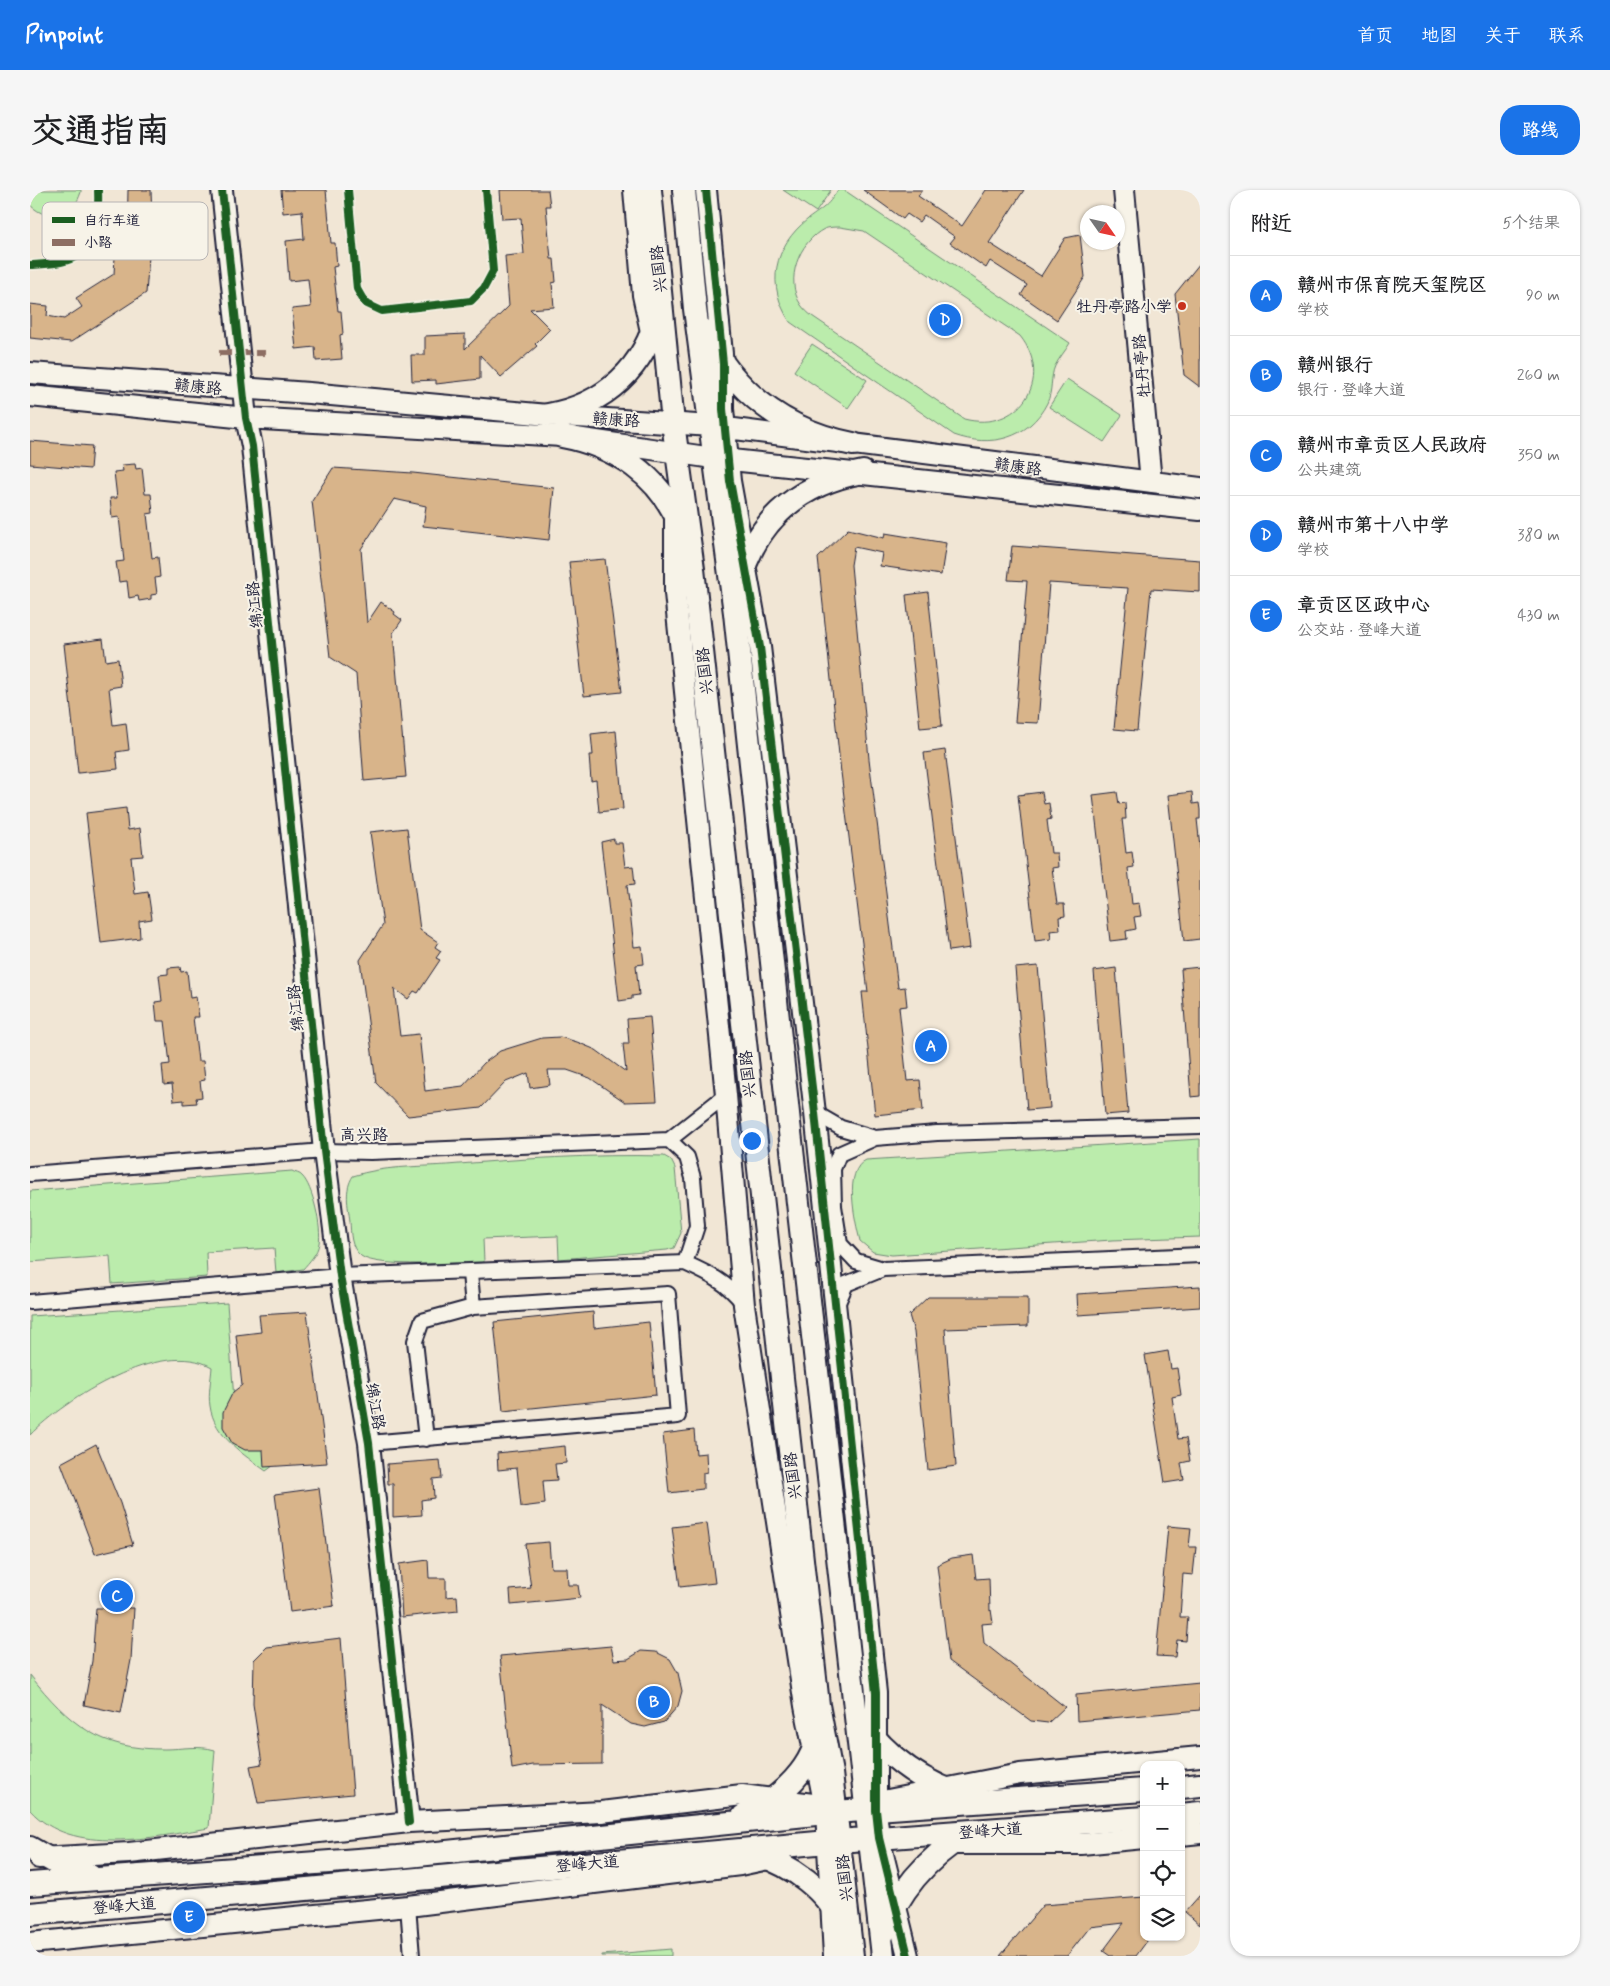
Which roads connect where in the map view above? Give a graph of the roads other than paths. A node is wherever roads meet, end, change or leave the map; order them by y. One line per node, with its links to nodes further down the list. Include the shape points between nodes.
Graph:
1 (222, 190): 12 (street, 绵江路)
2 (634, 190): 9 (street, via 643,295)
3 (650, 190): 7 (main road, 兴国路)
4 (684, 190): 8 (main road, 兴国路)
5 (706, 190): 10 (street)
6 (1124, 190): 23 (street, 牡丹亭路)
7 (660, 290): 9 (main road); 16 (main road, 兴国路)
8 (695, 309): 10 (main road); 17 (main road, 兴国路)
9 (652, 334): 14 (main road, via 632,368 608,391 580,407); 16 (street)
10 (723, 364): 17 (street); 19 (main road, via 752,397 784,421 818,436)
11 (30, 373): 12 (street, 赣康路)
12 (243, 390): 14 (street, 赣康路); 15 (street, 绵江路)
13 (30, 396): 15 (street, 赣康路)
14 (548, 415): 16 (street, 赣康路)
15 (246, 418): 18 (street, 赣康路); 35 (street, 绵江路, via 252,446)
16 (670, 422): 17 (street, 赣康路); 20 (main road, 兴国路)
17 (718, 426): 19 (street, 赣康路); 21 (main road, 兴国路)
18 (562, 436): 20 (street, 赣康路); 26 (main road, via 598,445 630,462 657,487)
19 (853, 444): 23 (street, 赣康路)
20 (675, 453): 21 (street, 赣康路); 26 (street); 28 (main road, 兴国路)
21 (720, 459): 22 (street, 赣康路); 27 (street); 29 (main road, 兴国路)
22 (863, 472): 25 (street, 赣康路); 27 (main road, via 829,480 791,502 761,533)
23 (1151, 482): 24 (street, 赣康路)
24 (1200, 488)
25 (1200, 510)
26 (675, 513): 28 (main road); 30 (street, via 674,593)
27 (744, 565): 29 (main road); 31 (street, via 760,647)
28 (693, 569): 48 (main road, 兴国路)
29 (735, 612): 49 (main road, 兴国路)
30 (726, 1095): 34 (street); 43 (street)
31 (815, 1113): 33 (street, via 841,1128); 45 (street)
32 (1200, 1126): 33 (street, via 937,1133)
33 (874, 1138): 39 (street, via 839,1154 833,1170 834,1206 840,1244 856,1261)
34 (669, 1140): 35 (street, 高兴路); 38 (street, via 687,1157 693,1178 697,1226)
35 (324, 1151): 36 (street, 高兴路); 41 (street, 绵江路)
36 (30, 1174)
37 (1200, 1255): 39 (street)
38 (685, 1264): 40 (street); 43 (street, via 714,1276 732,1289)
39 (883, 1269): 45 (street, via 846,1284)
40 (470, 1273): 41 (street); 44 (street)
41 (340, 1276): 42 (street); 47 (street, 绵江路)
42 (30, 1302)
43 (744, 1306): 51 (street)
44 (473, 1307): 46 (street, via 422,1321 415,1341); 46 (street, via 668,1294 678,1416)
45 (835, 1309): 50 (street, via 876,1693)
46 (426, 1440): 47 (street)
47 (369, 1443): 64 (street, 绵江路)
48 (818, 1705): 51 (main road, via 818,1732); 60 (main road, 兴国路, via 831,1773)
49 (857, 1717): 50 (main road); 59 (main road, 兴国路)
50 (875, 1740): 55 (main road, via 904,1767); 59 (street)
51 (814, 1747): 57 (main road, via 795,1779); 60 (street)
52 (1200, 1757): 55 (street, via 1020,1774)
53 (1200, 1785): 54 (main road)
54 (1185, 1787)
55 (946, 1789): 58 (main road); 59 (street)
56 (1140, 1790): 58 (main road, 登峰大道)
57 (772, 1800): 60 (street); 64 (street, via 742,1795 601,1812); 65 (main road, via 754,1812)
58 (992, 1801): 59 (main road, 登峰大道)
59 (872, 1806): 60 (main road, 登峰大道); 70 (main road, 兴国路)
60 (830, 1809): 65 (main road, 登峰大道); 72 (main road, 兴国路)
61 (1200, 1813): 62 (main road)
62 (1185, 1815)
63 (1140, 1818): 66 (main road, 登峰大道)
64 (409, 1822): 74 (street, via 129,1853)
65 (722, 1823): 76 (main road, 登峰大道, via 398,1857)
66 (970, 1832): 70 (main road, 登峰大道); 71 (main road)
67 (1200, 1833): 68 (street)
68 (1185, 1835)
69 (1140, 1838): 71 (street, via 1081,1844)
70 (875, 1841): 71 (street); 72 (main road, 登峰大道); 79 (street); 83 (main road, 兴国路)
71 (950, 1844): 79 (main road, via 925,1865)
72 (835, 1845): 73 (main road, 登峰大道); 75 (street); 80 (street); 84 (main road, 兴国路)
73 (734, 1850): 75 (main road); 81 (main road, 登峰大道)
74 (35, 1855): 76 (main road)
75 (771, 1859): 78 (street); 80 (main road, via 815,1886)
76 (103, 1879): 77 (main road, 登峰大道)
77 (30, 1884)
78 (408, 1906): 82 (street); 85 (street)
79 (895, 1906): 83 (main road); 86 (street)
80 (832, 1907): 84 (main road)
81 (30, 1914)
82 (30, 1943)
83 (882, 1948)
84 (846, 1951)
85 (412, 1956)
86 (908, 1956)

